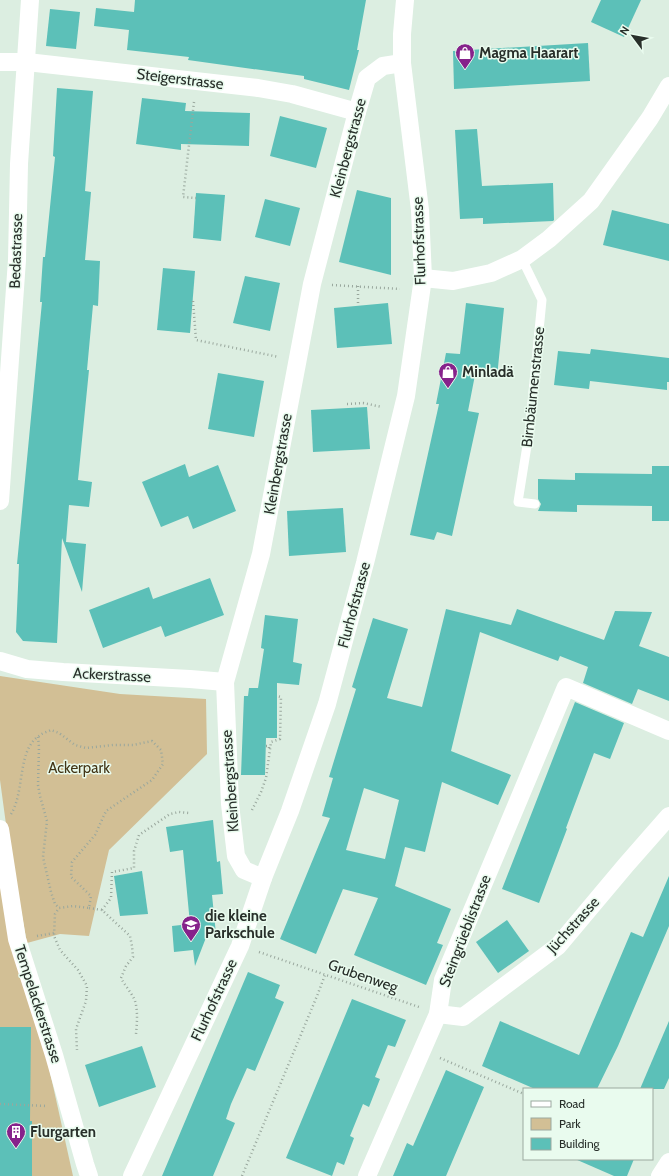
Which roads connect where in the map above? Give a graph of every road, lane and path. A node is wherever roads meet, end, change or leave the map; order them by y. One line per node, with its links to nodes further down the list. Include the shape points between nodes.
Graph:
1 (30, 0): 4 (street, Bedastrasse)
2 (405, 0): 5 (street, Flurhofstrasse)
3 (0, 62): 4 (street, Steigerstrasse)
4 (27, 62): 6 (street, Steigerstrasse); 20 (street, Bedastrasse, via 19,164 17,260)
5 (402, 63): 8 (street, Kleinbergstrasse, via 383,66 367,78); 11 (street, Flurhofstrasse, via 420,210)
6 (197, 81): 8 (street, Steigerstrasse, via 292,94); 9 (path, via 183,197)
7 (669, 86): 10 (street, via 650,118 591,201 549,239)
8 (357, 112): 12 (street, Kleinbergstrasse)
9 (196, 198)
10 (522, 259): 11 (street, via 491,273 456,280); 21 (lane, Birnbäumenstrasse, via 542,300 529,433 518,502)
11 (423, 278): 35 (street, Flurhofstrasse, via 406,396 365,563 327,704 290,811)
12 (312, 284): 13 (path); 23 (street, Kleinbergstrasse, via 261,554)
13 (358, 286): 14 (path); 16 (path)
14 (405, 289)
15 (193, 302): 17 (path, via 196,340)
16 (358, 306)
17 (266, 354)
18 (346, 404): 19 (path, via 363,403)
19 (386, 408)
20 (0, 501)
21 (535, 504)
22 (0, 661): 23 (street, Ackerstrasse, via 27,668 63,672)
23 (225, 682): 35 (street, Kleinbergstrasse, via 230,804 236,856 244,870)
24 (277, 696): 28 (path, via 281,697 280,739)
25 (669, 731): 41 (street, Steingrüeblistrasse, via 566,687 444,980)
26 (38, 736): 34 (path, via 29,746 19,793 13,811); 36 (path, via 38,785 47,821 43,857 51,892); 37 (path, via 50,730 59,733 75,745 86,748 152,741 161,750 163,764 152,780 106,811 95,835 72,862 71,877 90,896)
27 (266, 742): 28 (path)
28 (272, 742): 30 (path)
29 (266, 746): 30 (path, via 269,746)
30 (269, 750): 31 (path)
31 (266, 778)
32 (189, 813): 38 (path, via 170,814 139,835 134,850 134,868 112,872 111,898)
33 (669, 816): 41 (street, Jüchstrasse, via 558,946 463,1017)
34 (4, 823): 49 (street, Tempelackerstrasse, via 17,940)
35 (263, 878): 50 (street, Flurhofstrasse, via 240,946)
36 (59, 908): 37 (path); 43 (path, via 55,914 54,936 60,950 78,970 87,986 86,1001 76,1029)
37 (89, 908): 38 (path)
38 (102, 910): 42 (path, via 130,936 133,957 121,978 134,1000 138,1019)
39 (258, 952): 40 (path, Grubenweg)
40 (325, 975): 41 (path, Grubenweg); 51 (path)
41 (438, 1014): 52 (street, Steingrüeblistrasse)
42 (136, 1034)
43 (77, 1050)
44 (450, 1062): 45 (path)
45 (523, 1094)
46 (0, 1104): 47 (path)
47 (44, 1106)
48 (669, 1162): 53 (street)
49 (89, 1176)
50 (132, 1176)
51 (242, 1176)
52 (367, 1176)
53 (660, 1176)

